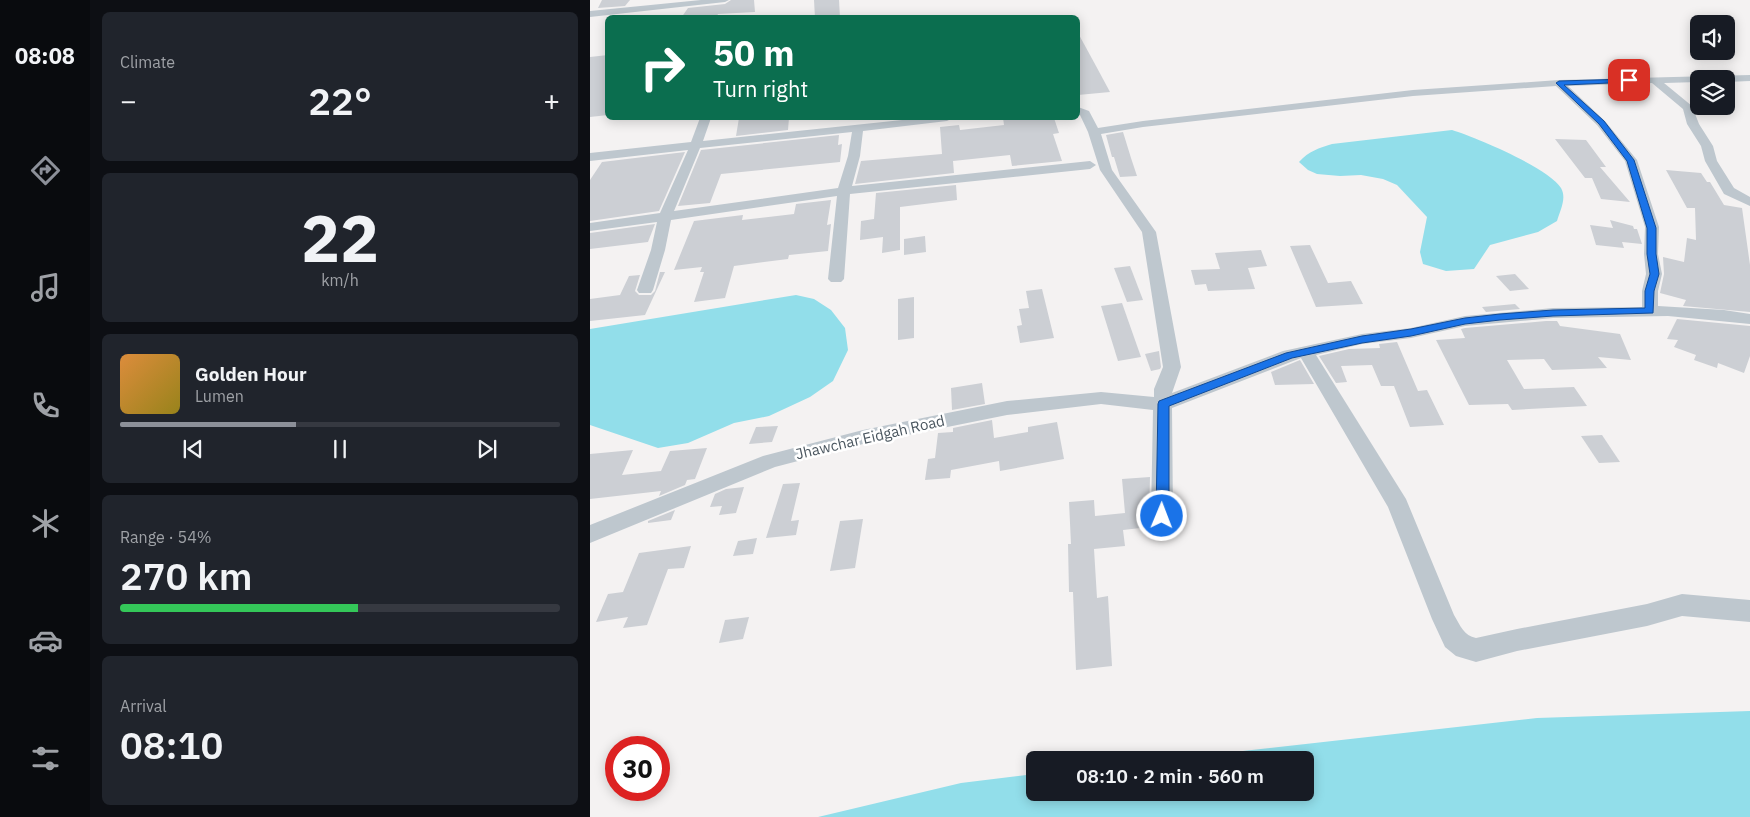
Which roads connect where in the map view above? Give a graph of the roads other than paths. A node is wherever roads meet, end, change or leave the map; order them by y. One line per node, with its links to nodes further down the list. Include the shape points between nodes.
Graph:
1 (725, 0): 2 (street)
2 (590, 14)
3 (1735, 78): 4 (street)
4 (1750, 78)
5 (1690, 79): 6 (street)
6 (1654, 80): 7 (street); 17 (street, via 1688,108 1693,124 1708,146 1711,161 1729,191)
7 (1559, 83): 12 (street, via 1413,93); 22 (street, via 1601,123 1631,160 1652,228 1654,274)
8 (1080, 111): 12 (street, via 1085,113)
9 (704, 120): 13 (street)
10 (927, 120): 11 (street)
11 (858, 127): 13 (street); 16 (street)
12 (1094, 132): 25 (street, via 1106,170 1149,232 1172,367 1164,389)
13 (696, 145): 14 (street); 18 (street)
14 (590, 157)
15 (1090, 165): 16 (street)
16 (844, 191): 18 (street); 20 (street)
17 (1750, 202)
18 (665, 217): 19 (street); 21 (street)
19 (590, 228)
20 (836, 279)
21 (646, 290)
22 (1650, 311): 23 (street); 24 (street, via 1553,313 1465,321)
23 (1750, 319)
24 (1306, 352): 25 (street, via 1257,367); 28 (street, via 1398,505 1444,619 1454,639 1466,648 1476,650 1682,605)
25 (1163, 404): 26 (street); 27 (street, Jhawchar Eidgah Road, via 1101,398 1007,408 863,437 770,461)
26 (1162, 516)
27 (590, 534)
28 (1750, 610)

